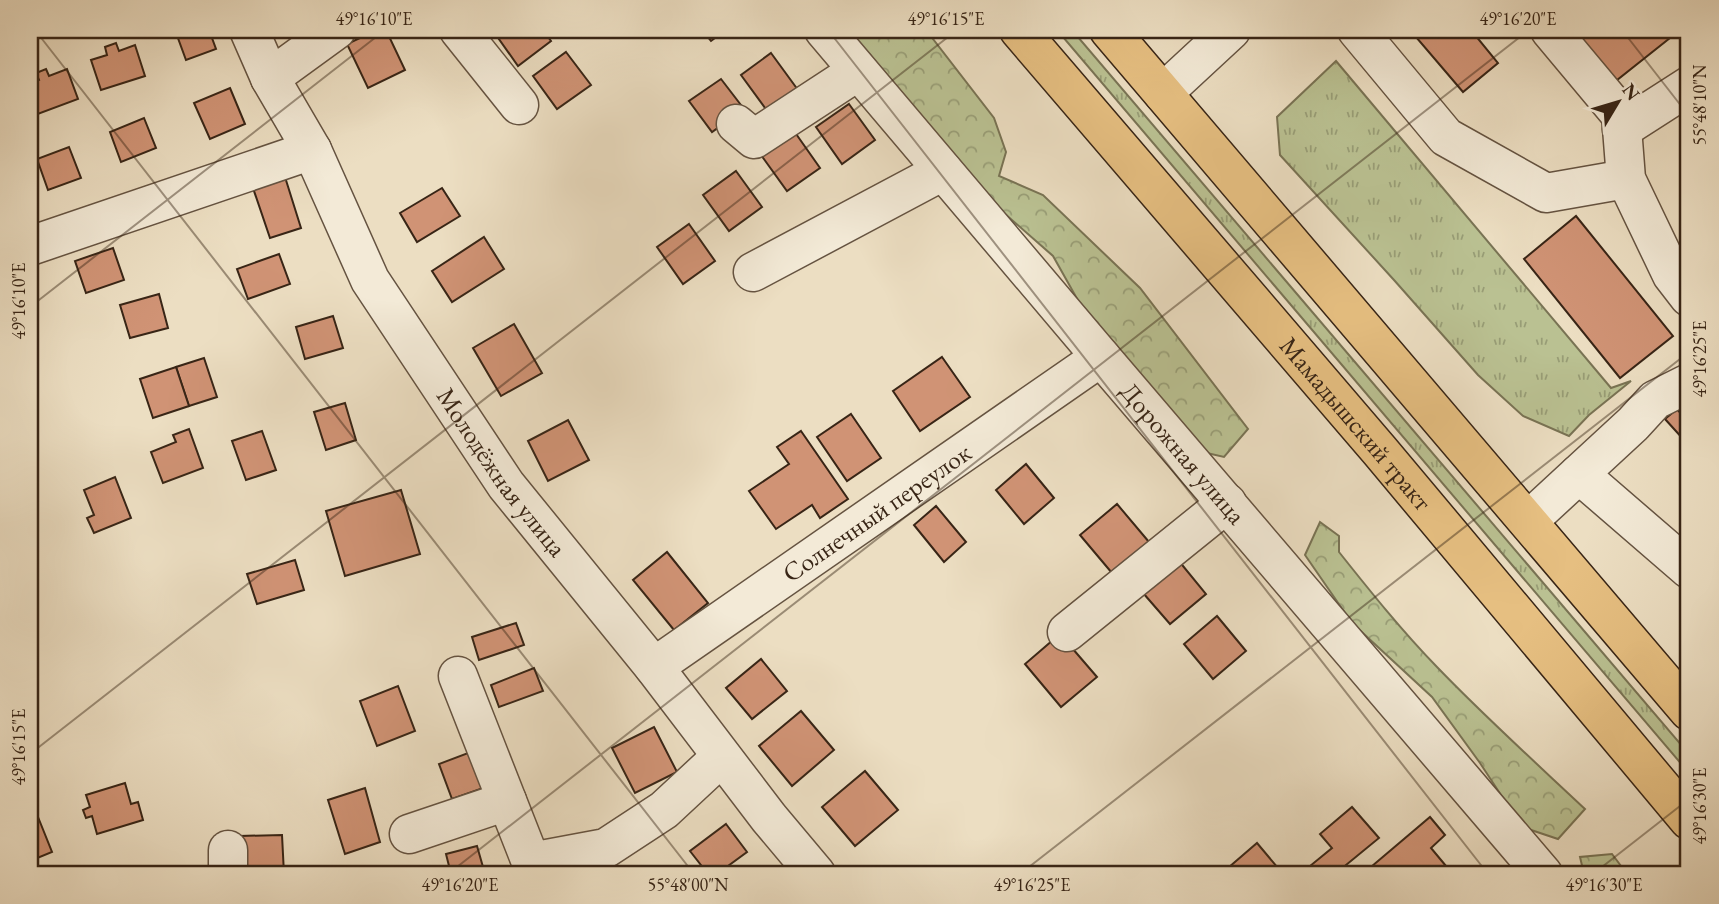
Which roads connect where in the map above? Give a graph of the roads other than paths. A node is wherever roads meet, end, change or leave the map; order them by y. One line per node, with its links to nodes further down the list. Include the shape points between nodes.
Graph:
1 (249, 30): 11 (street, Молодёжная улица)
2 (336, 30): 11 (street)
3 (459, 30): 14 (street)
4 (824, 30): 10 (street, Дорожная улица)
5 (1019, 30): 35 (main road, Мамадышский тракт)
6 (1109, 30): 13 (main road)
7 (1357, 30): 19 (street, via 1446,137 1546,193)
8 (1550, 30): 16 (street, via 1621,115)
9 (1224, 33): 13 (street)
10 (858, 71): 15 (street, via 754,139); 18 (street, Дорожная улица)
11 (270, 78): 17 (street, Молодёжная улица)
12 (1689, 86): 16 (street)
13 (1163, 93): 27 (main road)
14 (519, 105)
15 (736, 124)
16 (1622, 129): 19 (street)
17 (312, 150): 20 (street); 30 (street, Молодёжная улица, via 370,280 506,485)
18 (943, 171): 21 (street); 23 (street, Дорожная улица)
19 (1626, 179): 22 (street, via 1672,275)
20 (30, 246)
21 (753, 272)
22 (1689, 297)
23 (1101, 357): 26 (street, Дорожная улица); 30 (street, Солнечный переулок)
24 (1689, 383): 25 (street, via 1655,400)
25 (1579, 474): 27 (street); 28 (street)
26 (1227, 503): 29 (street); 39 (street, Дорожная улица)
27 (1528, 521): 32 (main road)
28 (1689, 569)
29 (1067, 632)
30 (654, 667): 33 (street, Молодёжная улица)
31 (458, 676): 34 (street)
32 (1689, 711)
33 (721, 757): 37 (street); 38 (street, Молодёжная улица)
34 (507, 801): 36 (street); 37 (street, via 531,862)
35 (1689, 820)
36 (408, 834)
37 (615, 861)
38 (816, 874)
39 (1543, 874)

